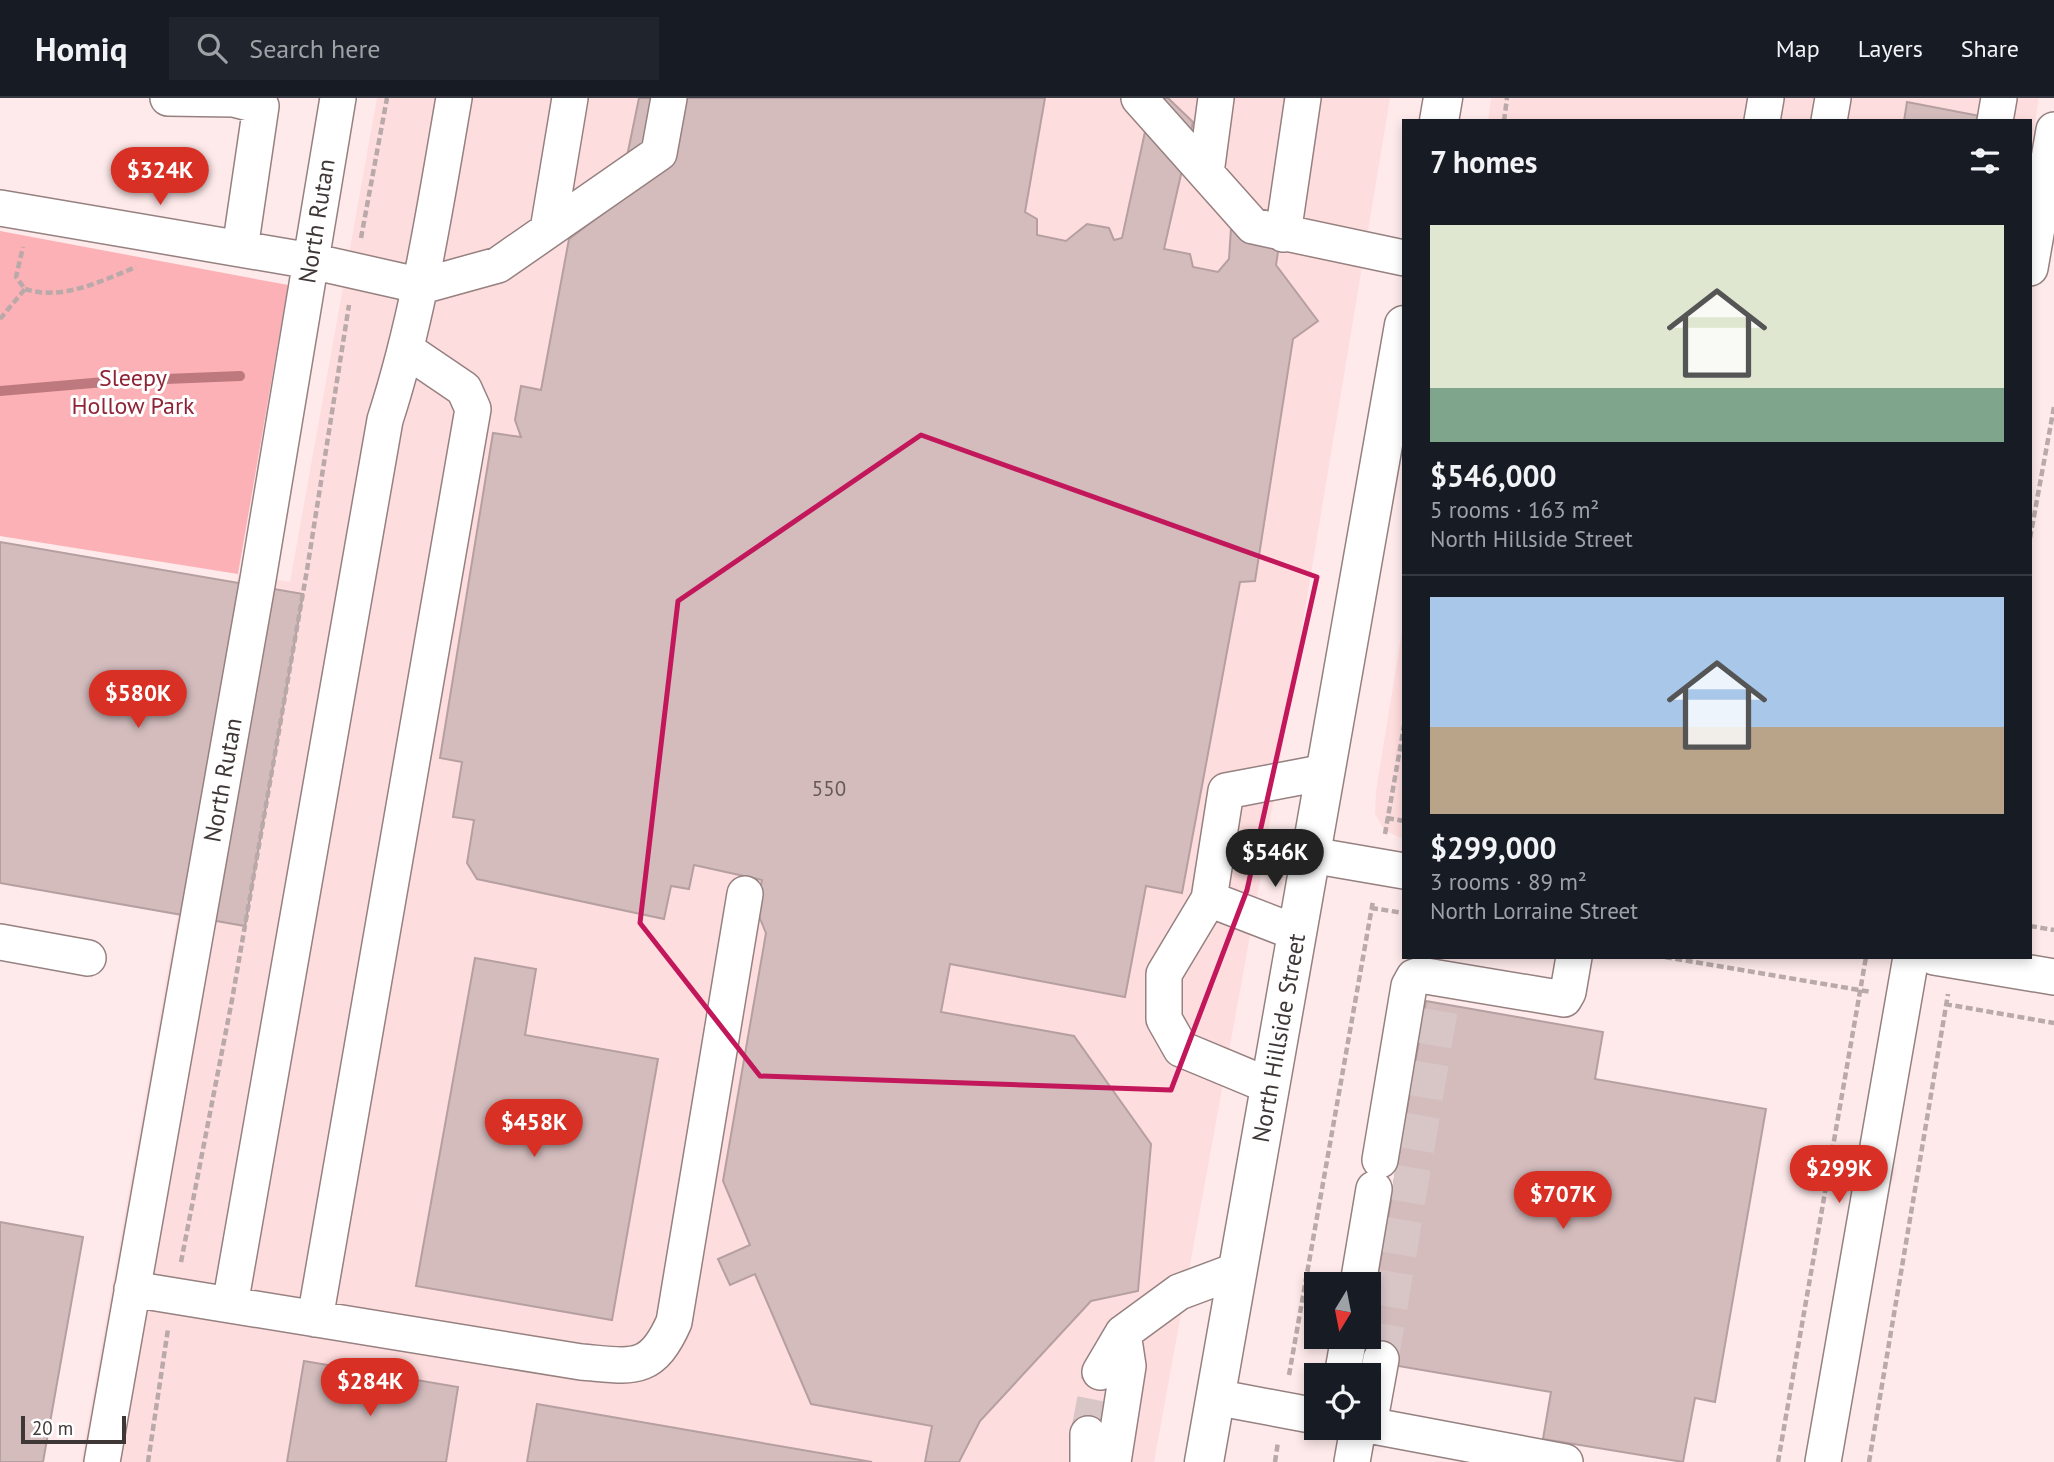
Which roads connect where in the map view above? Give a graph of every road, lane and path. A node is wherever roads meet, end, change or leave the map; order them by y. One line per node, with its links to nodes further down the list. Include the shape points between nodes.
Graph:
1 (168, 98): 28 (street, via 234,99 261,106)
2 (338, 98): 30 (street, North Rutan)
3 (387, 98): 32 (path)
4 (454, 98): 33 (street)
5 (570, 98): 24 (street)
6 (669, 98): 24 (street, via 659,153)
7 (1139, 98): 21 (street)
8 (1216, 98): 21 (street)
9 (1303, 98): 25 (street)
10 (1443, 98): 15 (main road)
11 (1507, 98): 16 (path)
12 (1766, 98): 17 (street)
13 (1833, 98): 18 (street)
14 (1999, 98): 19 (street)
15 (1439, 119)
16 (1504, 119)
17 (1762, 119)
18 (1829, 119)
19 (1995, 119)
20 (2054, 130): 23 (street)
21 (1206, 173): 25 (street, via 1253,226)
22 (0, 208): 28 (street)
23 (2034, 222): 27 (street)
24 (548, 230): 33 (street, via 498,265)
25 (1283, 234): 29 (street)
26 (24, 243): 34 (path, via 16,277)
27 (2032, 245)
28 (240, 249): 30 (street)
29 (1402, 258)
30 (311, 261): 32 (street); 68 (street, North Rutan)
31 (138, 266): 34 (path, via 82,288 44,295)
32 (355, 271): 33 (street); 69 (path, via 232,1000)
33 (422, 286): 37 (street)
34 (24, 289): 35 (path)
35 (0, 320)
36 (1402, 336): 41 (main road, North Hillside Street)
37 (408, 351): 70 (street, via 386,420); 71 (street, via 464,389 473,409)
38 (2054, 407): 39 (path)
39 (2032, 527)
40 (1402, 737): 42 (path)
41 (1326, 772): 44 (main road, North Hillside Street); 47 (street, via 1226,791)
42 (1387, 818): 43 (path); 45 (path)
43 (1402, 821)
44 (1311, 855): 45 (street); 52 (main road, North Hillside Street)
45 (1391, 869): 48 (path)
46 (745, 894): 71 (street, via 674,1322 663,1348 644,1362 594,1363)
47 (1209, 900): 52 (street); 65 (street, via 1164,974 1164,1019 1181,1049)
48 (1371, 908): 49 (path); 77 (path)
49 (1402, 913)
50 (2032, 926): 51 (path)
51 (2054, 930)
52 (1297, 933): 65 (main road, North Hillside Street)
53 (0, 942): 54 (street)
54 (88, 958)
55 (1574, 959): 67 (street, via 1564,999 1444,989 1420,975 1414,977)
56 (1677, 959): 61 (path)
57 (1866, 959): 61 (path)
58 (1911, 959): 62 (street)
59 (1944, 959): 60 (street); 63 (path)
60 (2054, 976)
61 (1860, 990): 62 (path); 88 (path)
62 (1904, 998): 63 (path); 89 (street)
63 (1947, 1005): 64 (path); 90 (path)
64 (2054, 1023)
65 (1270, 1086): 66 (main road, North Hillside Street)
66 (1238, 1270): 72 (street, via 1179,1292); 76 (main road, North Hillside Street)
67 (1360, 1272)
68 (132, 1289): 69 (street); 81 (street, North Rutan)
69 (175, 1296): 70 (street); 82 (path)
70 (230, 1305): 71 (street)
71 (315, 1319)
72 (1123, 1333): 75 (street); 83 (street, via 1128,1366)
73 (1381, 1359): 74 (street)
74 (1380, 1363)
75 (1100, 1372)
76 (1215, 1397): 77 (street); 84 (main road, North Hillside Street)
77 (1300, 1413): 85 (path)
78 (1381, 1429): 80 (street)
79 (1356, 1440): 86 (street)
80 (1460, 1452): 87 (street)
81 (102, 1462)
82 (148, 1462)
83 (1113, 1462)
84 (1204, 1462)
85 (1275, 1462)
86 (1352, 1462)
87 (1565, 1462)
88 (1778, 1462)
89 (1824, 1462)
90 (1869, 1462)

